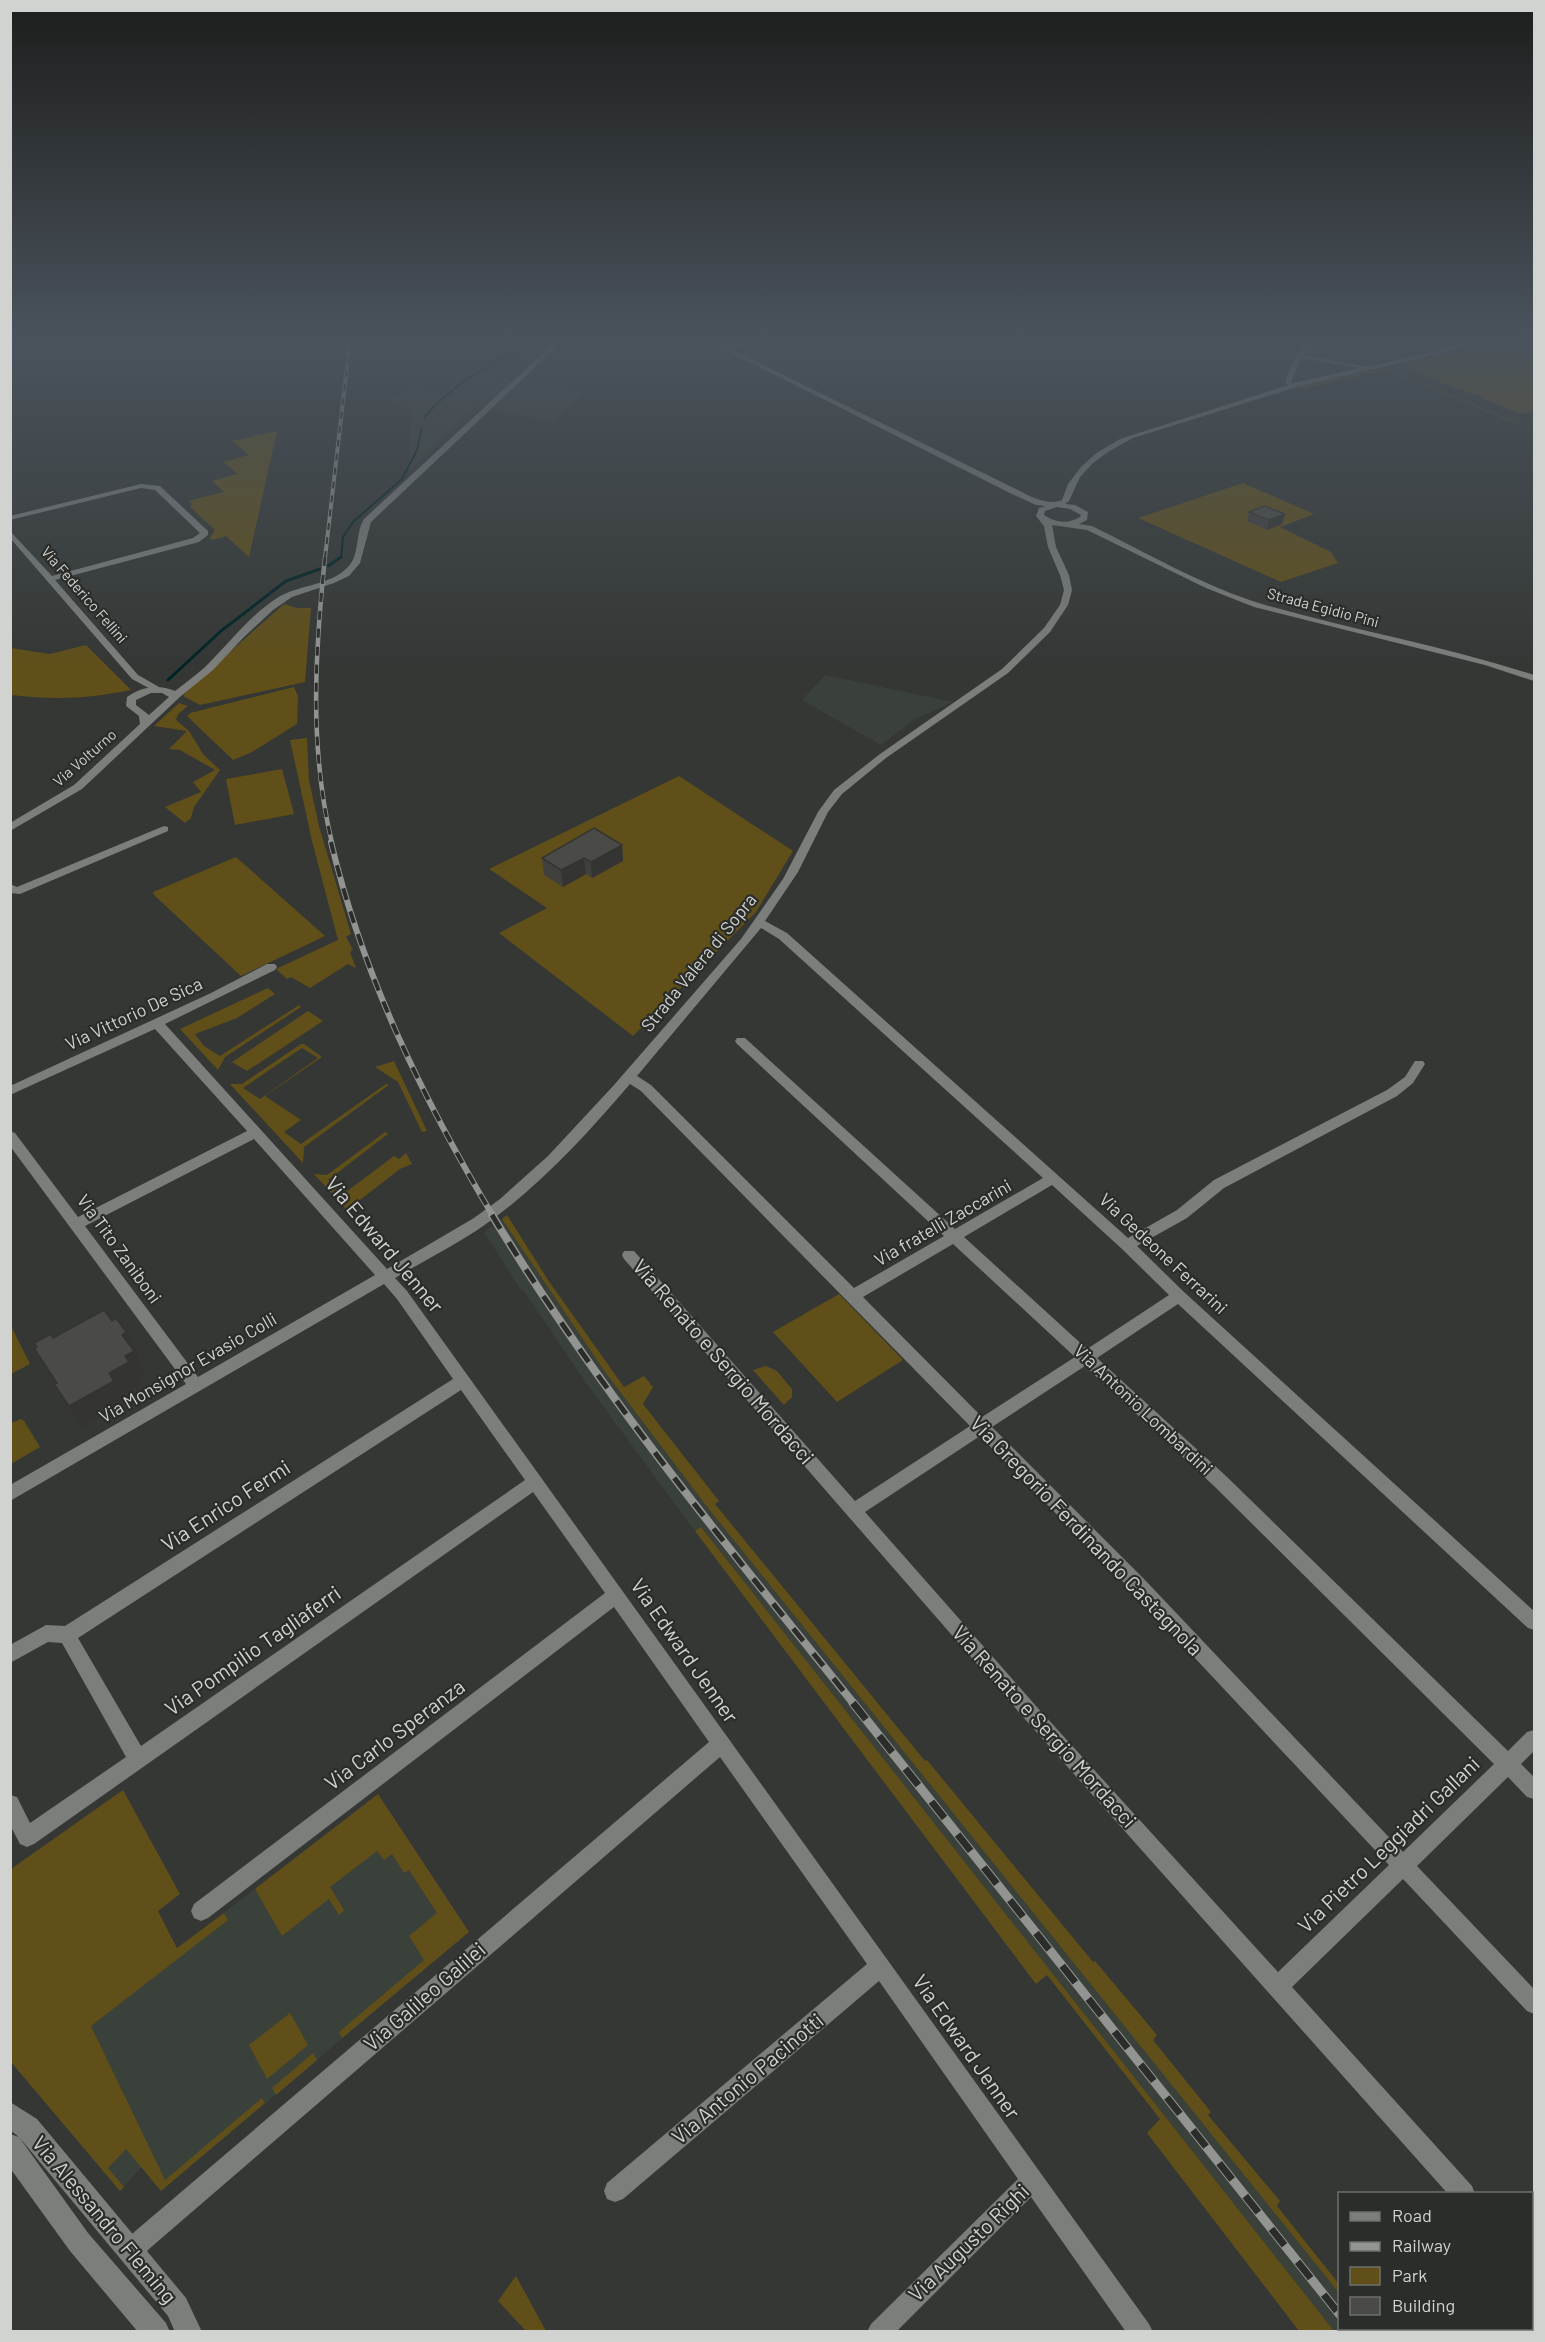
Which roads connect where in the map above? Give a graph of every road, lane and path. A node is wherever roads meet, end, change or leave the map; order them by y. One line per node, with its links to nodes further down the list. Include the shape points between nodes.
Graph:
1 (444, 449): 15 (street, Via Volturno, via 370,518 362,530 355,563 345,574 288,596)
2 (930, 449): 4 (street)
3 (1108, 449): 5 (street, via 1087,464)
4 (1014, 491): 6 (street, via 1038,503); 8 (street, via 1036,507)
5 (1068, 496): 6 (street); 7 (street)
6 (1056, 505): 7 (street); 8 (street, via 1044,508)
7 (1083, 513): 10 (street, via 1080,522); 13 (street, Strada Egidio Pini, via 1089,524)
8 (1042, 517): 10 (street); 12 (street, Strada Valera di Sopra)
9 (10, 518): 14 (street, via 141,486 157,488 205,532 196,540)
10 (1067, 524): 12 (street, via 1056,527); 13 (street, Strada Egidio Pini)
11 (10, 533): 14 (street, Via Federico Fellini)
12 (1051, 534): 28 (street, Strada Valera di Sopra, via 1068,590 1060,611 1023,656 991,684 928,724 836,794)
13 (1113, 540): 17 (street, Strada Egidio Pini, via 1248,602)
14 (50, 579): 18 (street, Via Federico Fellini)
15 (218, 658): 20 (street, Via Volturno, via 183,684); 22 (street, Via Volturno)
16 (1534, 665): 17 (street)
17 (1518, 672): 19 (street, Strada Egidio Pini)
18 (135, 677): 20 (street, Via Federico Fellini); 21 (street)
19 (1534, 678)
20 (157, 689): 21 (street, Via Volturno); 22 (street, via 169,691 173,695)
21 (133, 697): 23 (street, via 130,704)
22 (171, 701): 23 (street, via 150,710); 24 (street, Via Volturno)
23 (137, 709): 24 (street, via 144,715)
24 (145, 725): 25 (street, Via Volturno, via 74,791)
25 (10, 828)
26 (164, 830): 27 (street, via 16,892)
27 (10, 887)
28 (758, 922): 33 (street, Strada Valera di Sopra); 37 (street, Via Gedeone Ferrarini, via 783,936)
29 (271, 967): 30 (street, Via Vittorio De Sica)
30 (157, 1023): 34 (street, Via Vittorio De Sica); 35 (street, Via Edward Jenner)
31 (741, 1041): 39 (street, Via Antonio Lombardini)
32 (1419, 1064): 40 (street, via 1392,1093 1219,1184 1182,1214)
33 (628, 1077): 42 (street, Strada Valera di Sopra, via 517,1193 479,1221); 44 (street, Via Gregorio Ferdinando Castagnola, via 643,1086)
34 (10, 1091)
35 (256, 1132): 38 (street); 42 (street, Via Edward Jenner)
36 (10, 1136): 38 (street, Via Tito Zaniboni)
37 (1052, 1179): 39 (street, Via fratelli Zaccarini); 40 (street, Via Gedeone Ferrarini)
38 (76, 1224): 47 (street, Via Tito Zaniboni)
39 (954, 1237): 44 (street, Via fratelli Zaccarini); 45 (street, Via Antonio Lombardini)
40 (1126, 1245): 43 (street, Via Gedeone Ferrarini)
41 (629, 1255): 51 (street, Via Renato e Sergio Mordacci)
42 (386, 1276): 46 (street, Via Edward Jenner); 47 (street, Via Monsignor Evasio Colli)
43 (1179, 1296): 45 (street); 53 (street, Via Gedeone Ferrarini)
44 (851, 1297): 48 (street, Via Gregorio Ferdinando Castagnola)
45 (1086, 1358): 48 (street); 59 (street, Via Antonio Lombardini, via 1246,1506)
46 (462, 1381): 49 (street, Via Edward Jenner); 54 (street, Via Enrico Fermi)
47 (196, 1386): 50 (street, Via Monsignor Evasio Colli)
48 (981, 1428): 51 (street); 62 (street, Via Gregorio Ferdinando Castagnola, via 1138,1586)
49 (535, 1482): 52 (street, Via Edward Jenner); 58 (street, Via Pompilio Tagliaferri)
50 (10, 1494)
51 (853, 1511): 65 (street, Via Renato e Sergio Mordacci)
52 (616, 1595): 57 (street, Via Edward Jenner); 63 (street, Via Carlo Speranza)
53 (1534, 1622)
54 (67, 1635): 55 (street, Via Enrico Fermi, via 46,1633); 58 (street)
55 (10, 1655)
56 (1534, 1739): 59 (street, Via Pietro Leggiadri Gallani)
57 (722, 1743): 64 (street, Via Edward Jenner); 72 (street, Via Galileo Galilei)
58 (138, 1759): 61 (street, Via Pompilio Tagliaferri, via 27,1837)
59 (1508, 1763): 60 (street, Via Antonio Lombardini); 62 (street, Via Pietro Leggiadri Gallani)
60 (1534, 1790)
61 (10, 1804)
62 (1402, 1865): 65 (street, Via Pietro Leggiadri Gallani); 66 (street, Via Gregorio Ferdinando Castagnola)
63 (201, 1911)
64 (881, 1966): 69 (street, Via Edward Jenner); 70 (street, Via Antonio Pacinotti)
65 (1277, 1987): 71 (street, Via Renato e Sergio Mordacci)
66 (1534, 2004)
67 (10, 2114): 72 (street, Via Alessandro Fleming, via 28,2128)
68 (10, 2146): 73 (street, Via Alessandro Fleming, via 59,2217)
69 (1033, 2180): 75 (street, Via Augusto Righi); 76 (street, Via Edward Jenner)
70 (615, 2191)
71 (1463, 2192)
72 (131, 2253): 74 (street, Via Alessandro Fleming, via 177,2307)
73 (157, 2331)
74 (189, 2331)
75 (879, 2331)
76 (1141, 2331)

